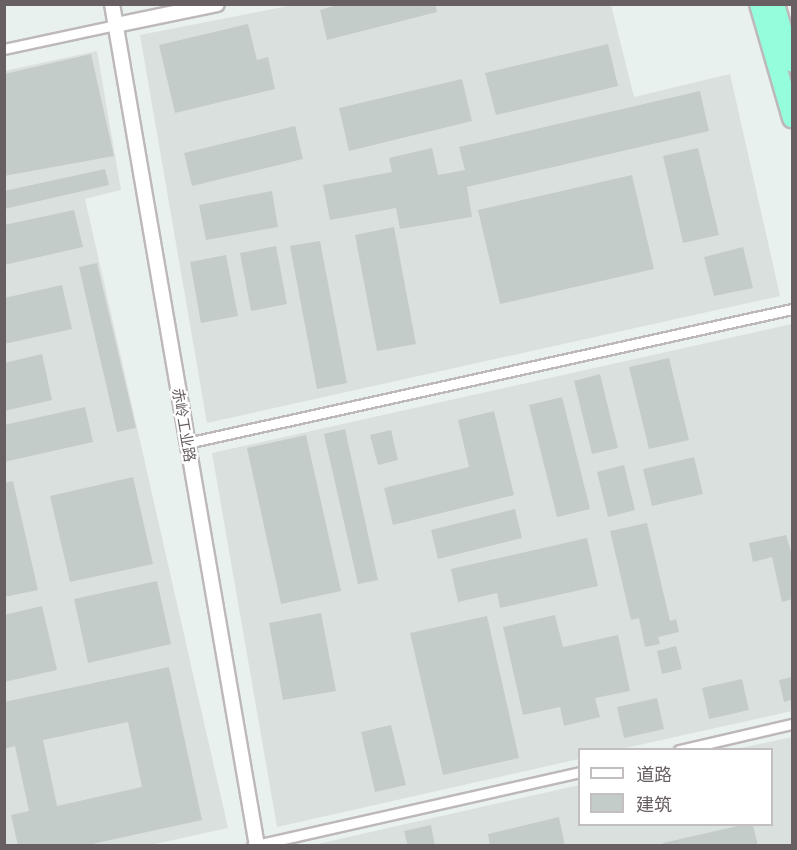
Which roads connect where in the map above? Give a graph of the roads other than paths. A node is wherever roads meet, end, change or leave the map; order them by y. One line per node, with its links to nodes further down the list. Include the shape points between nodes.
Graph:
1 (112, 4): 5 (street, 赤岭工业路)
2 (217, 4): 5 (street)
3 (759, 4): 8 (highway)
4 (775, 4): 7 (highway)
5 (116, 25): 6 (street); 10 (street, 赤岭工业路)
6 (4, 49)
7 (792, 63)
8 (792, 118)
9 (792, 309): 10 (street)
10 (188, 443): 14 (street, 赤岭工业路)
11 (792, 724): 12 (street)
12 (688, 748)
13 (578, 772): 14 (street)
14 (256, 845)

